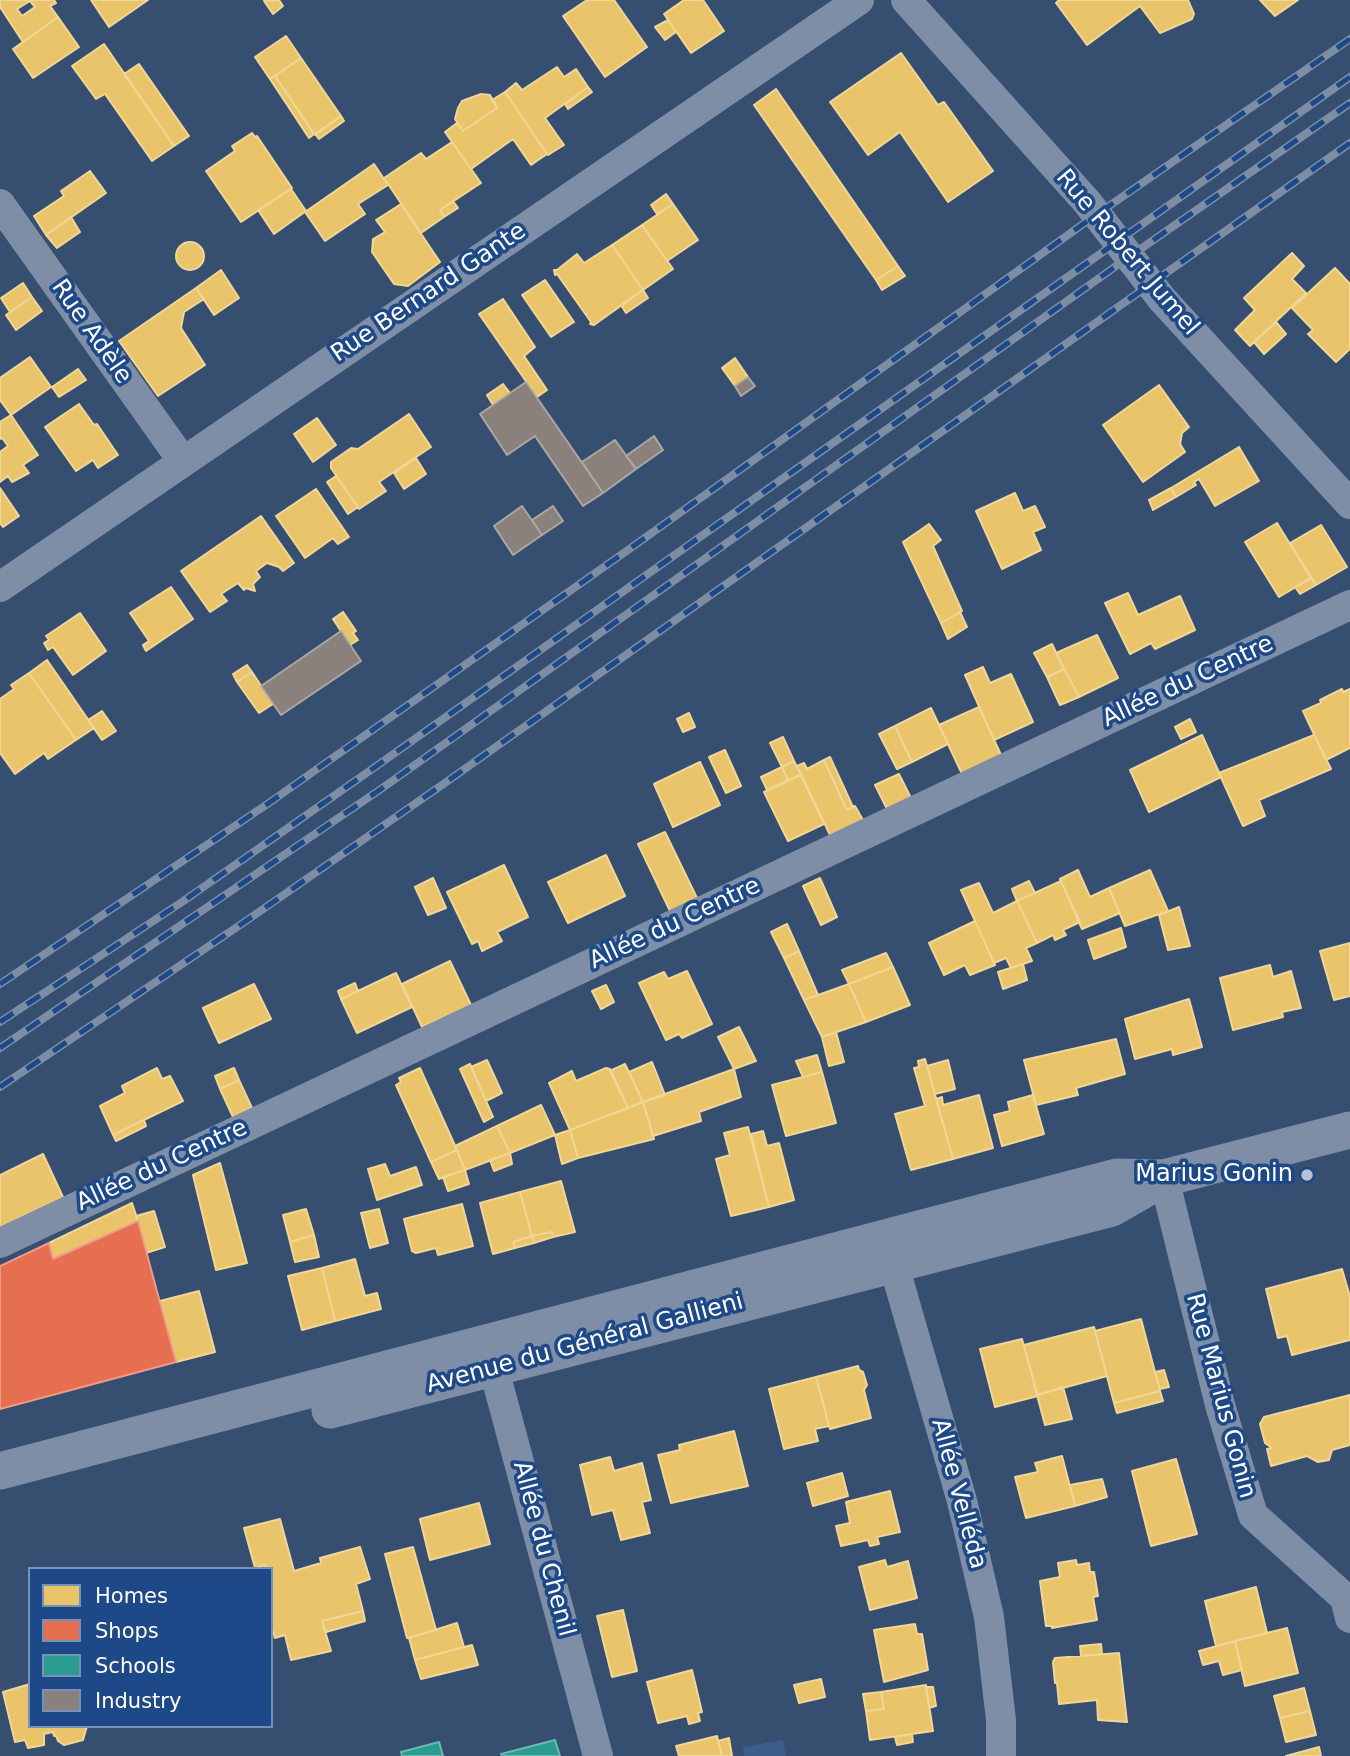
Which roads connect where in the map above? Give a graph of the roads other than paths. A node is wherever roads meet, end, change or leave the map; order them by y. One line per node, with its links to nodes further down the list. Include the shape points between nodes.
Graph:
1 (859, 0): 4 (street, Rue Bernard Gante)
2 (906, 0): 5 (street, Rue Robert Jumel, via 1087,202 1162,299)
3 (0, 204): 4 (street, Rue Adèle)
4 (182, 460): 6 (street, Rue Bernard Gante)
5 (1350, 503)
6 (0, 587)
7 (1350, 605): 10 (street, Allée du Centre)
8 (1350, 1130): 9 (street, Avenue du Général Gallieni)
9 (1164, 1178): 11 (street, Avenue du Général Gallieni, via 1112,1208); 15 (street, Rue Marius Gonin, via 1220,1405 1253,1515 1345,1598)
10 (0, 1243)
11 (889, 1251): 12 (street, Avenue du Général Gallieni); 17 (street, Allée Velléda, via 962,1501 989,1617 1001,1720)
12 (490, 1354): 13 (street, Avenue du Général Gallieni); 14 (street, Avenue du Général Gallieni); 16 (street, Allée du Chenil)
13 (0, 1471)
14 (0, 1495)
15 (1350, 1618)
16 (598, 1756)
17 (1000, 1756)

